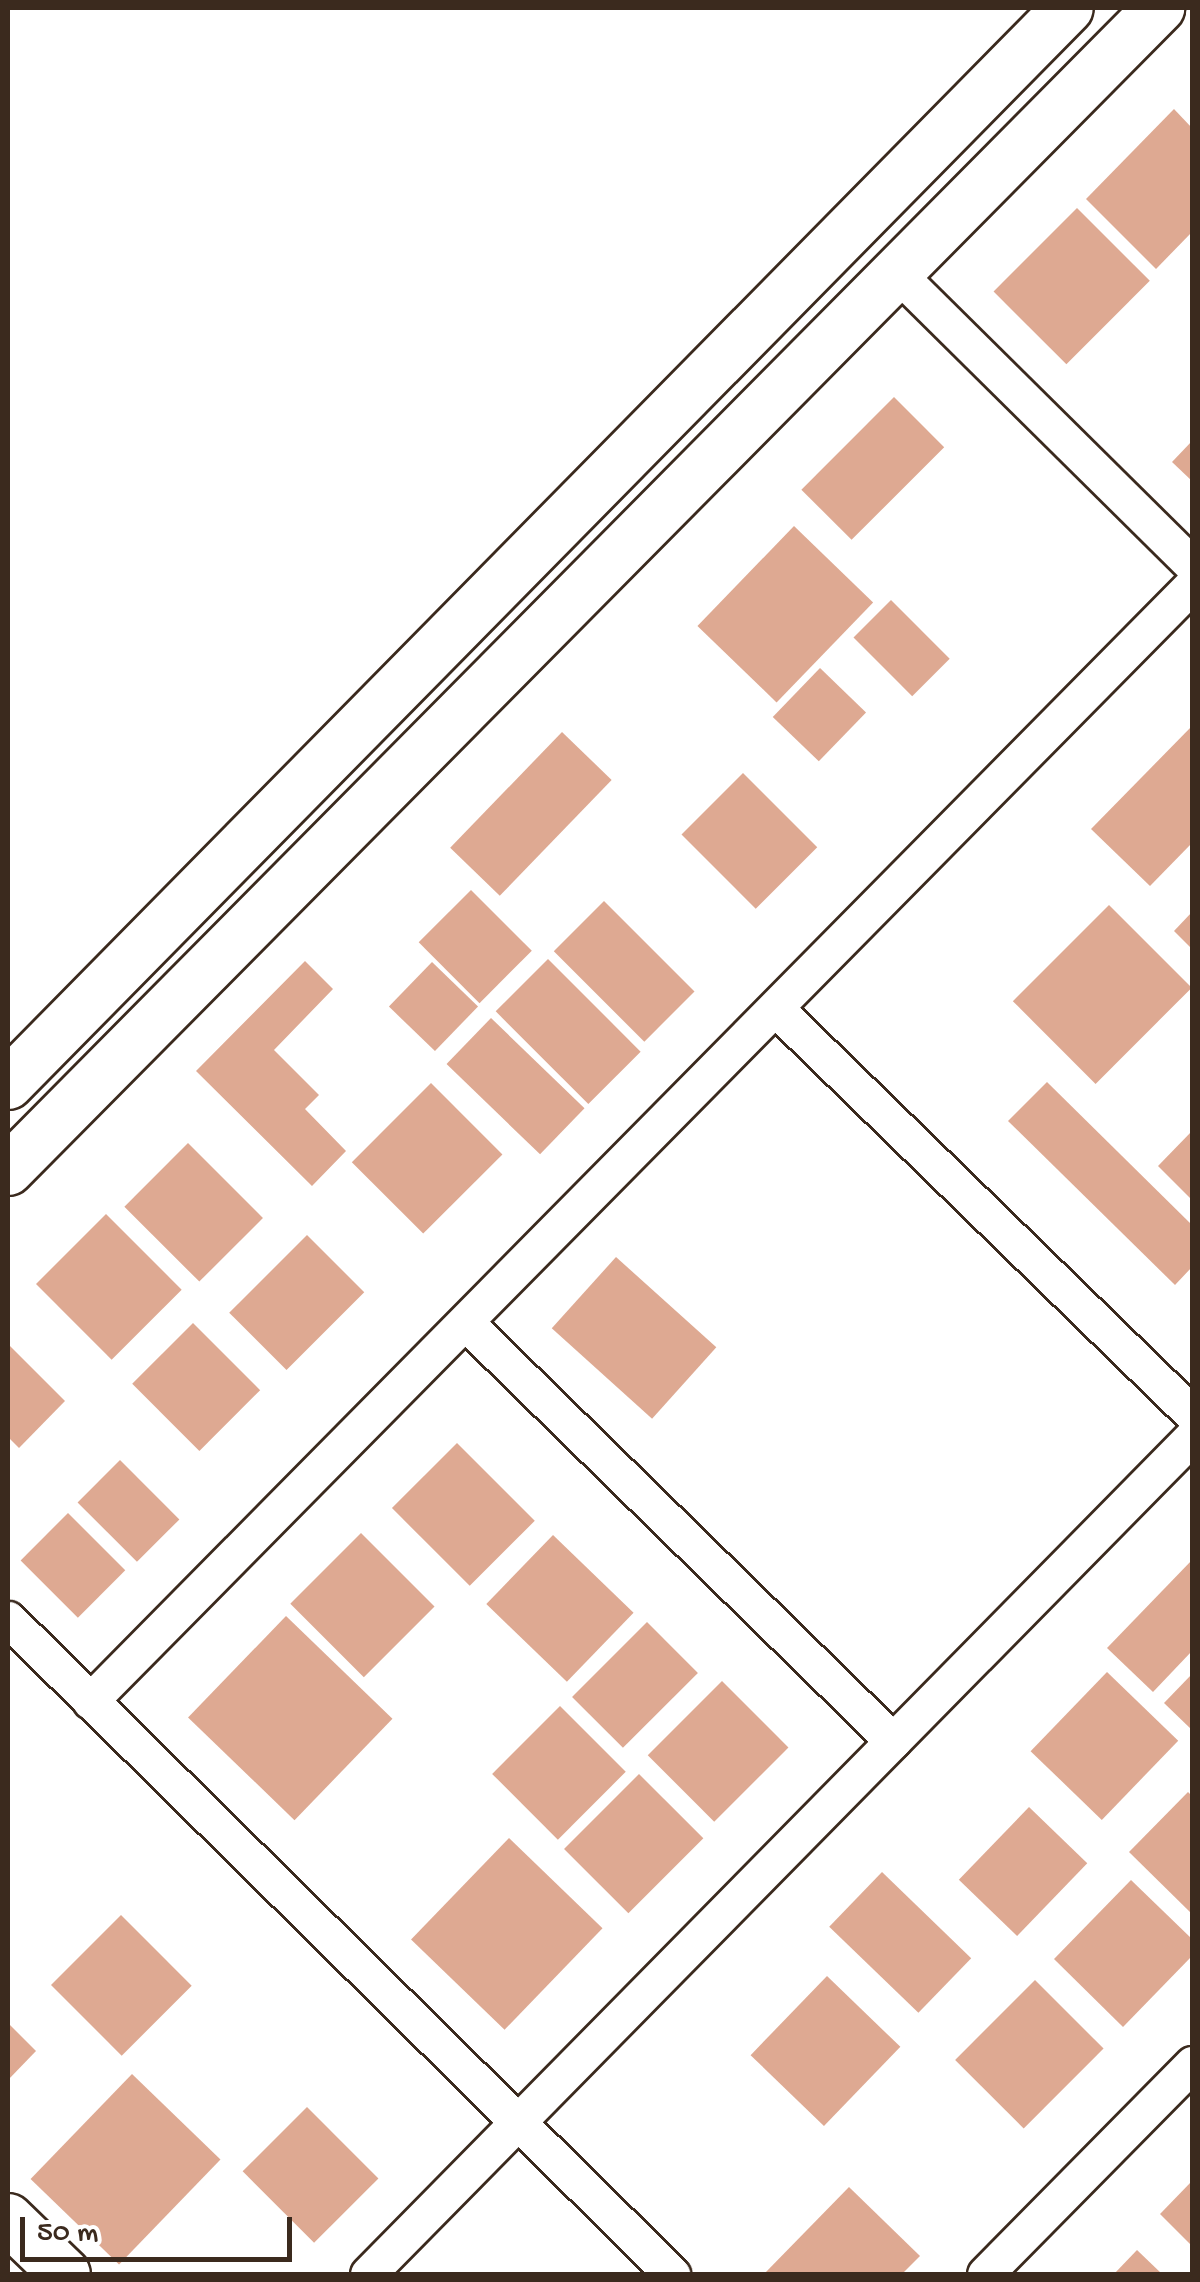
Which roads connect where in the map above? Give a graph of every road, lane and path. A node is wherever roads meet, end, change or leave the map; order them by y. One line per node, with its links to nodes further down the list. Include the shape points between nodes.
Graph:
1 (1068, 8): 7 (street)
2 (1159, 8): 3 (street)
3 (895, 271): 4 (street); 8 (street)
4 (1192, 565)
5 (1192, 585): 6 (street)
6 (776, 1008): 9 (street); 10 (street)
7 (8, 1084)
8 (8, 1170)
9 (466, 1322): 13 (street); 14 (street)
10 (1192, 1414)
11 (1192, 1436): 14 (street)
12 (8, 1620): 13 (street)
13 (90, 1701): 16 (street)
14 (893, 1742): 16 (street)
15 (1192, 2064): 21 (street)
16 (518, 2123): 19 (street); 20 (street)
17 (8, 2218): 18 (street)
18 (64, 2274)
19 (368, 2274)
20 (672, 2274)
21 (985, 2274)

